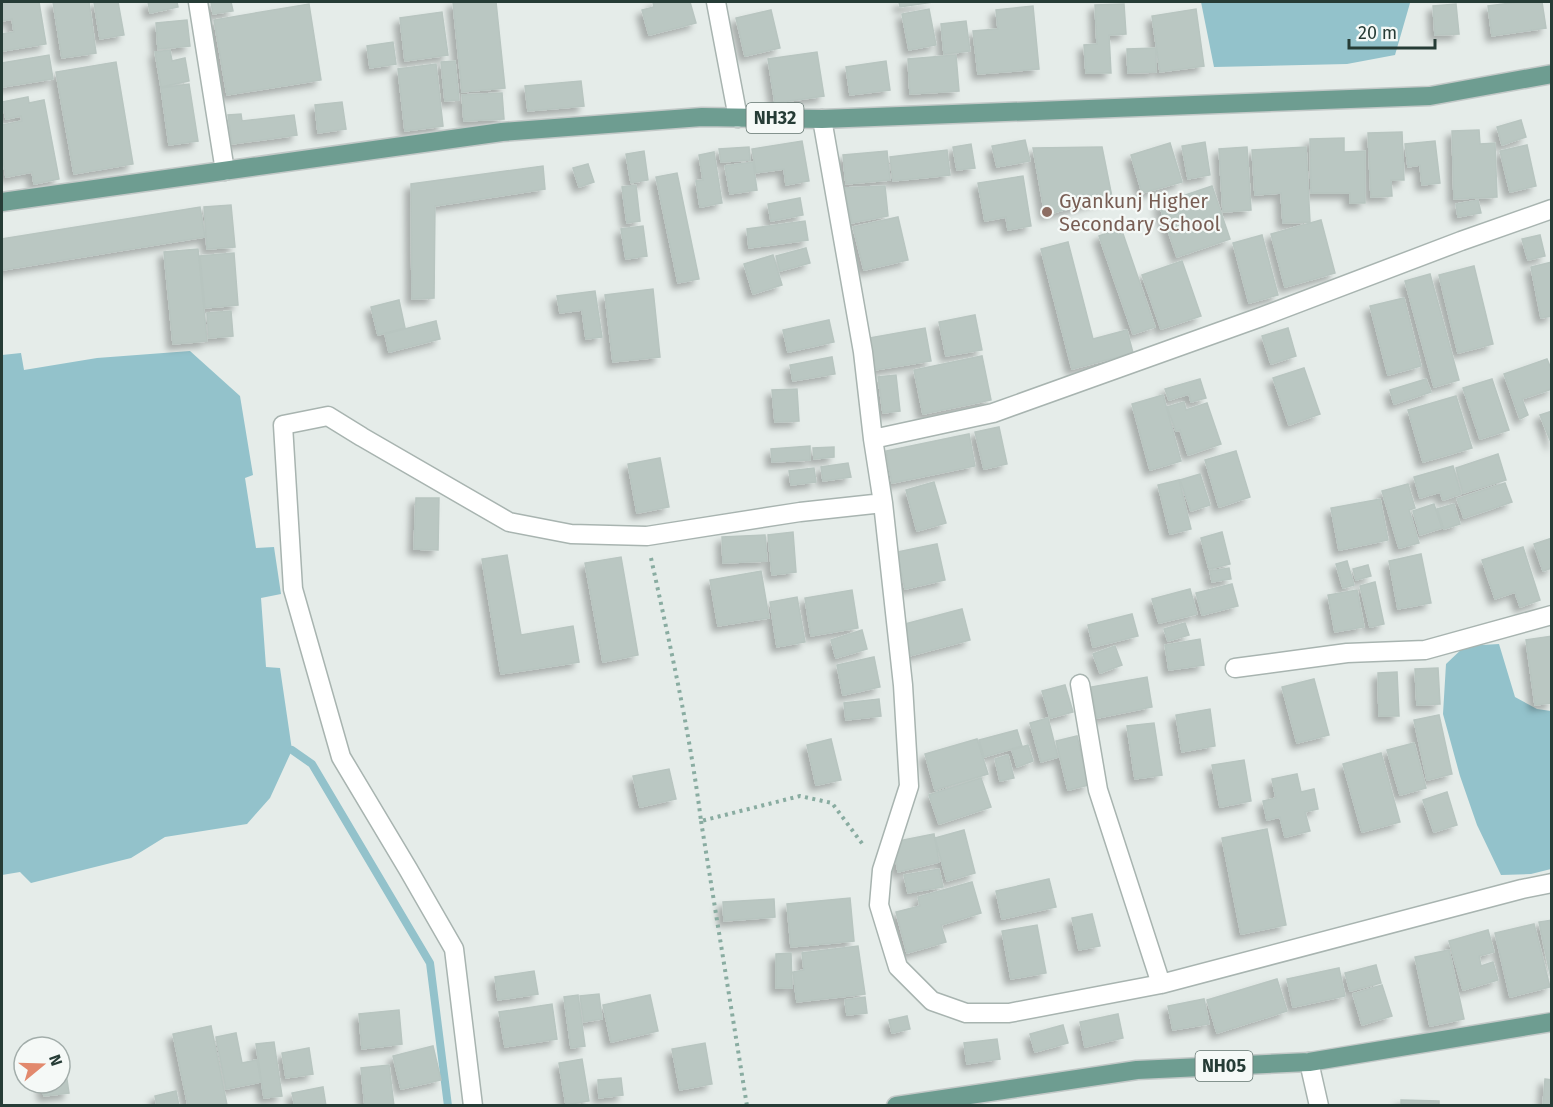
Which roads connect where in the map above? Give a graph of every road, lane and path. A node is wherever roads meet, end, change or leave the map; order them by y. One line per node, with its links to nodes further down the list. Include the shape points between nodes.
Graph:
1 (198, 2): 6 (street)
2 (716, 2): 4 (street)
3 (1551, 74): 5 (main road, NH32, via 1430,96)
4 (738, 118): 5 (main road, NH32); 6 (main road, NH32, via 702,117 502,132)
5 (822, 119): 9 (street, via 863,352)
6 (225, 171): 7 (main road, NH32)
7 (2, 202)
8 (1551, 209): 9 (street, via 993,412)
9 (873, 439): 10 (street)
10 (883, 503): 11 (street); 16 (street, via 903,685 909,786)
11 (647, 536): 15 (path); 21 (street, via 571,534 509,522 328,416 283,425 293,589 341,757 454,949)
12 (1551, 615): 13 (street, via 1425,650 1347,653)
13 (1235, 668)
14 (1080, 684): 18 (street, via 1098,790)
15 (701, 821): 16 (path, via 800,796 832,803); 22 (path)
16 (882, 870): 18 (street, via 879,905 898,967 932,1001 966,1013 1009,1013)
17 (1551, 883): 18 (street)
18 (1161, 984)
19 (1551, 1022): 20 (main road, NH05)
20 (1309, 1062): 23 (main road, NH05, via 1137,1070); 24 (street)
21 (473, 1106)
22 (747, 1106)
23 (896, 1106)
24 (1319, 1106)

